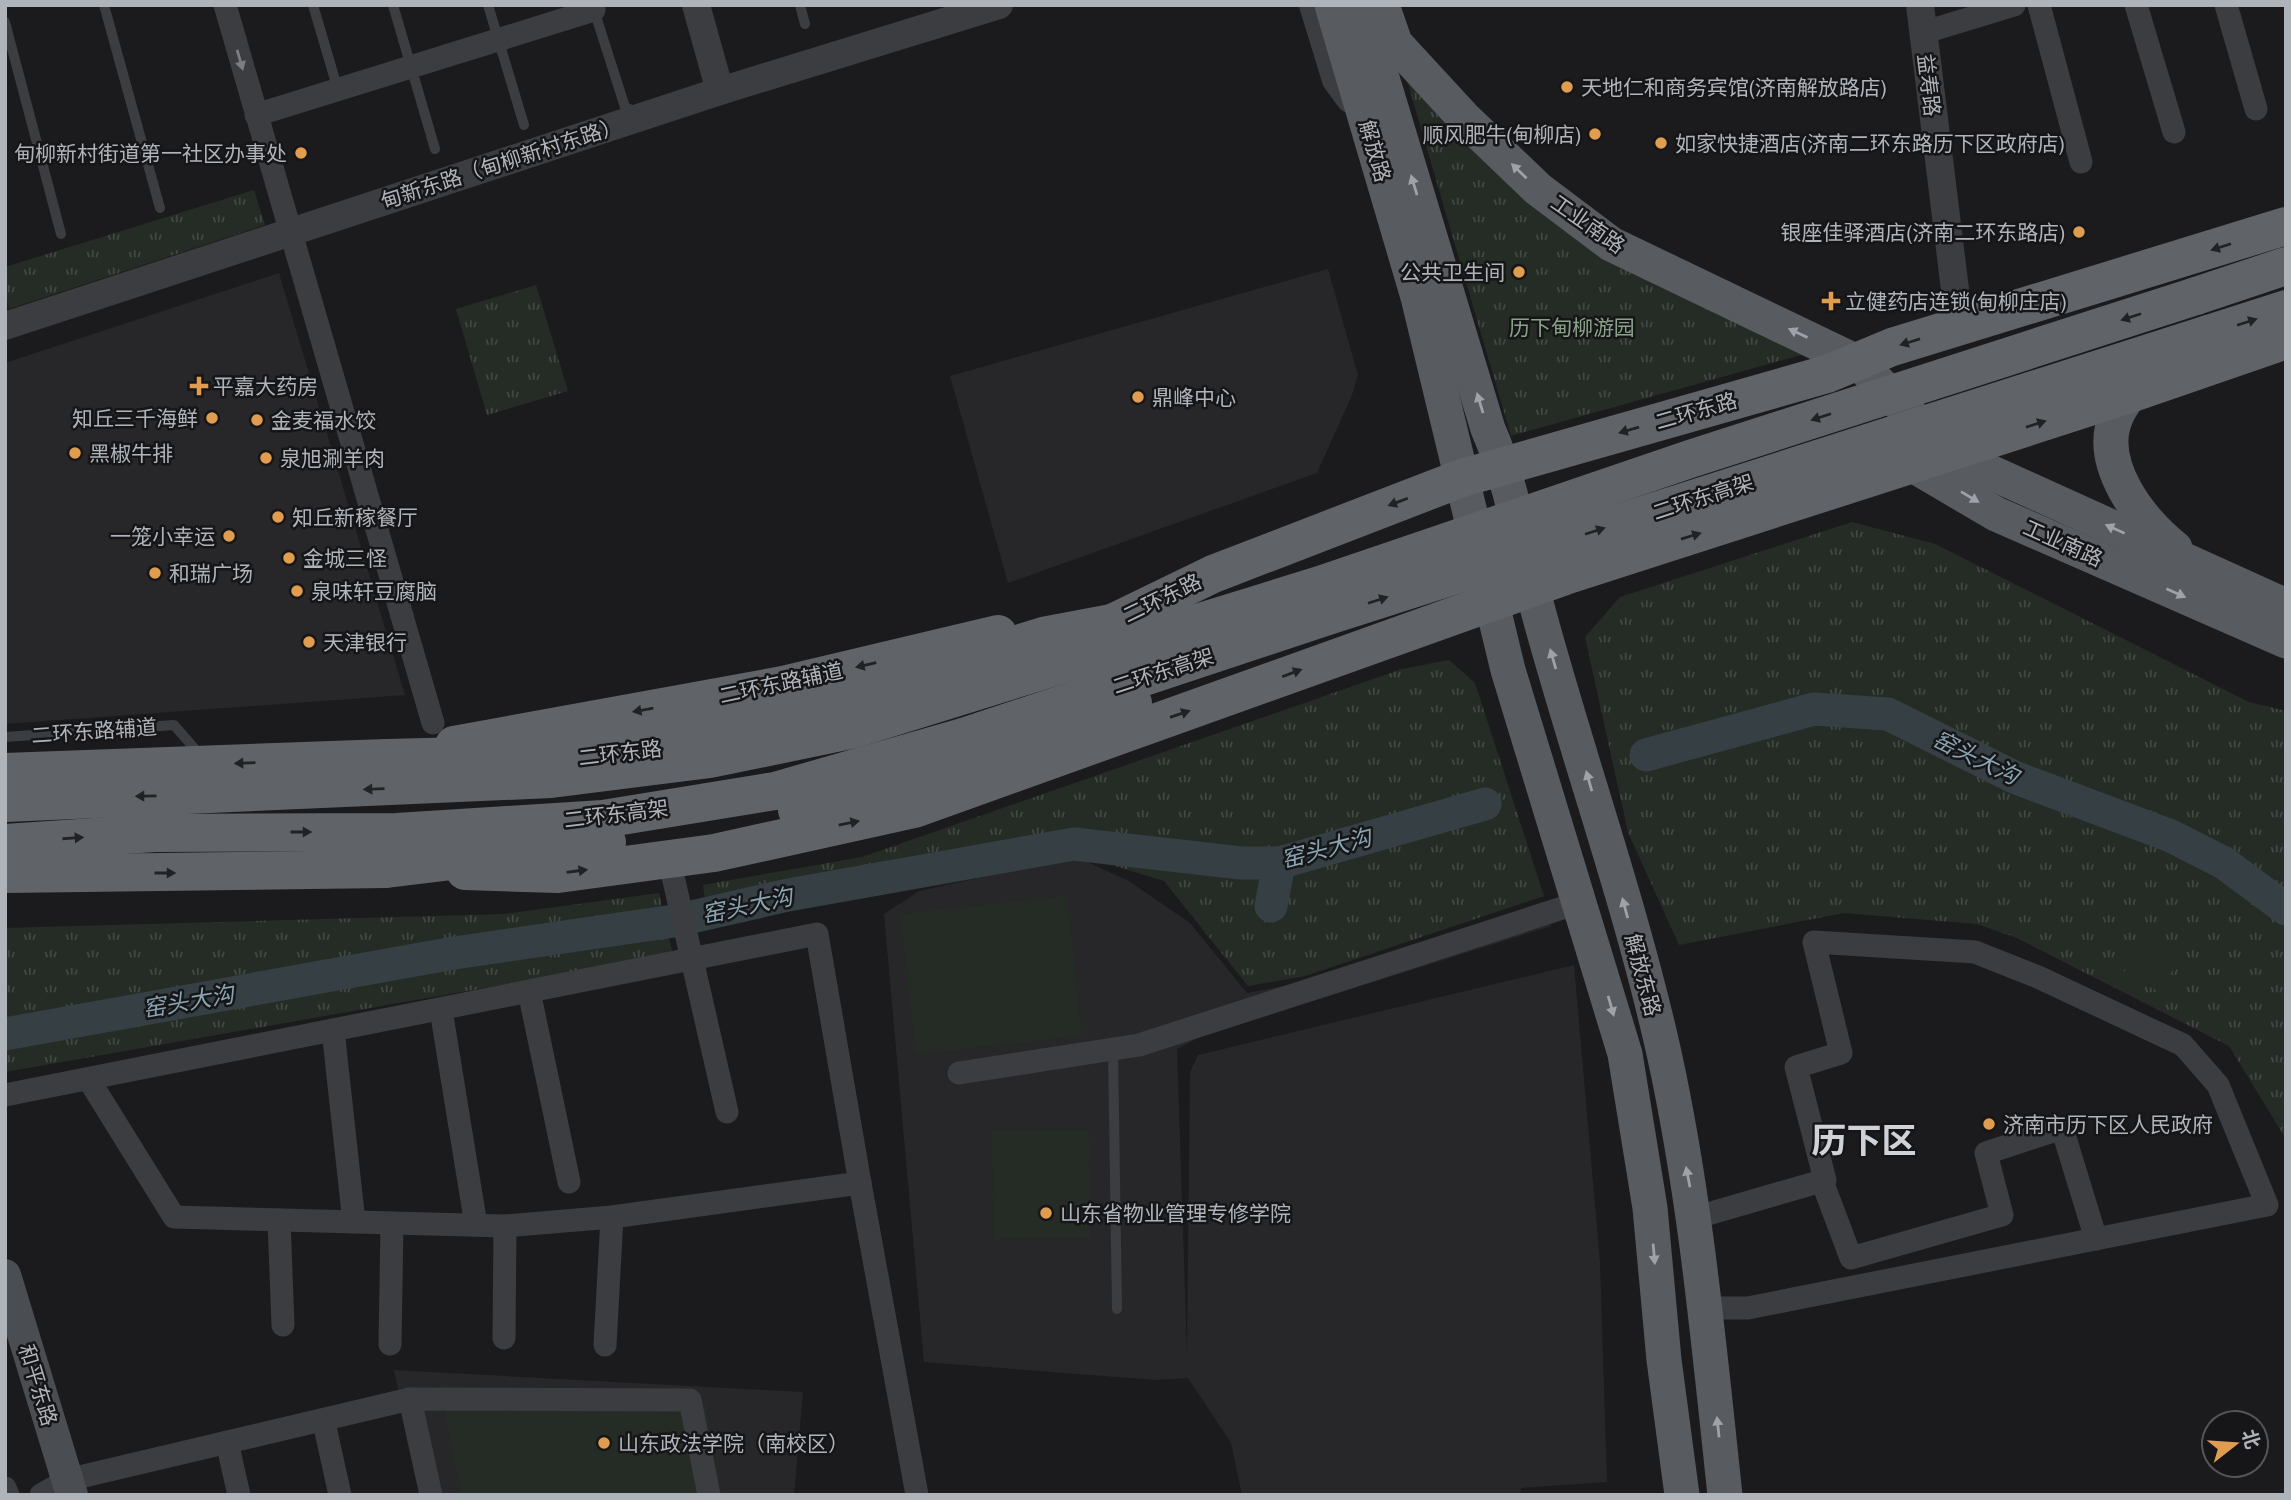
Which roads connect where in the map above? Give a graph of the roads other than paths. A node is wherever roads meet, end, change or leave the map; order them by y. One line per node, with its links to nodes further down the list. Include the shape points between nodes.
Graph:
1 (104, 5): 31 (lane)
2 (225, 5): 24 (street, one-way to 24)
3 (313, 5): 21 (lane)
4 (393, 5): 20 (lane)
5 (488, 5): 19 (lane)
6 (696, 5): 22 (street)
7 (800, 5): 18 (lane)
8 (999, 5): 22 (street, 甸新东路（甸柳新村东路）)
9 (1313, 5): 26 (street, via 1336,80)
10 (2014, 5): 16 (street)
11 (2039, 5): 30 (street)
12 (2136, 5): 28 (street)
13 (2226, 5): 23 (street)
14 (594, 10): 19 (street); 25 (lane, via 625,107)
15 (1364, 10): 26 (main road, 解放路); 36 (main road, 解放路, one-way to 15); 41 (main road, 工业南路, one-way to 15, via 1611,244 1538,189 1466,120)
16 (1921, 19): 39 (street, 益寿路, via 1958,314)
17 (5, 22): 34 (lane)
18 (805, 24)
19 (499, 40): 20 (street); 27 (lane)
20 (412, 66): 21 (street); 29 (lane)
21 (338, 90): 24 (street)
22 (720, 91): 25 (street, 甸新东路（甸柳新村东路）)
23 (2256, 109)
24 (256, 115): 33 (street)
25 (644, 116): 33 (street, 甸新东路（甸柳新村东路）)
26 (1366, 120): 36 (main road, 解放路)
27 (523, 125)
28 (2174, 132)
29 (435, 149)
30 (2081, 162)
31 (160, 208)
32 (2286, 226): 39 (highway, 二环东路, one-way to 39)
33 (290, 233): 38 (street, 甸新东路（甸柳新村东路）); 54 (street)
34 (61, 234)
35 (2286, 267): 50 (highway, 二环东高架, one-way to 50, bridge, via 1690,459)
36 (1432, 292): 45 (main road, 解放路, one-way to 36); 46 (main road, 解放路)
37 (2286, 309): 50 (highway, 二环东高架, one-way to 37, bridge)
38 (5, 326)
39 (1952, 329): 41 (highway, 二环东路, one-way to 41, via 1877,352)
40 (2286, 340): 42 (highway)
41 (1859, 363): 43 (main road, 工业南路); 44 (main road); 45 (highway, 二环东路, one-way to 45)
42 (2130, 394): 43 (highway, one-way to 42); 47 (main road, via 2112,430 2113,463 2148,522)
43 (1948, 453): 44 (highway); 47 (main road, 工业南路, one-way to 43)
44 (1911, 464): 48 (highway, one-way to 44); 53 (main road, 工业南路, one-way to 53, via 1996,514)
45 (1504, 467): 46 (highway, 二环东路); 48 (main road, 解放东路)
46 (1462, 478): 49 (highway, 二环东路, one-way to 49); 51 (main road, 解放东路)
47 (2199, 567): 52 (main road, 工业南路)
48 (1533, 588): 51 (highway); 79 (main road, 解放东路, one-way to 48, via 1664,1052)
49 (1171, 592): 57 (highway, 二环东路辅道, one-way to 57, via 783,685)
50 (1324, 600): 57 (highway, bridge, via 1043,636 805,711 662,737 505,755); 60 (highway, 二环东高架, one-way to 60, bridge, via 850,730 710,759 537,780); 61 (highway, 二环东高架, one-way to 50, bridge, via 154,833 397,832 603,818 775,791 963,737); 63 (highway, bridge, via 1079,728 850,797 709,828)
51 (1493, 603): 55 (highway, one-way to 51); 65 (main road, 解放东路, via 1508,670)
52 (2286, 606)
53 (2286, 641)
54 (433, 723)
55 (1133, 730): 62 (highway, one-way to 55, via 714,853 914,809); 63 (highway, via 1079,715 771,805 618,830 433,850)
56 (5, 737): 58 (lane, 二环东路辅道, via 174,725)
57 (387, 758): 58 (highway, one-way to 58)
58 (207, 764): 59 (highway)
59 (5, 772)
60 (5, 803)
61 (5, 843)
62 (671, 868): 63 (highway, one-way to 62, via 558,874); 66 (street)
63 (386, 869): 64 (highway, one-way to 63)
64 (5, 874)
65 (1581, 902): 70 (street, via 1139,1045); 104 (main road, 解放东路, one-way to 104, via 1625,1054 1639,1132)
66 (694, 957): 69 (street); 74 (street); 77 (street, via 817,934)
67 (530, 996): 76 (street)
68 (442, 1016): 83 (street)
69 (333, 1030): 72 (street); 81 (street)
70 (1113, 1049): 71 (street); 88 (lane)
71 (959, 1073)
72 (89, 1080): 73 (street); 80 (street, via 174,1217)
73 (5, 1095)
74 (727, 1112)
75 (1822, 1181): 79 (street); 85 (street, via 1851,1258 2002,1215 1986,1153 2062,1128); 85 (street, via 1796,1067 1841,1053 1814,942 1975,952 2183,1045 2218,1085 2267,1205)
76 (569, 1182)
77 (860, 1183): 78 (street); 103 (street)
78 (612, 1217): 84 (street); 92 (street)
79 (1694, 1218): 87 (main road, 解放东路)
80 (279, 1220): 81 (street); 89 (street)
81 (354, 1222): 82 (street)
82 (392, 1223): 83 (street); 91 (street)
83 (476, 1226): 84 (street)
84 (505, 1226): 90 (street)
85 (2096, 1239): 87 (street, via 1748,1308)
86 (5, 1275): 97 (main road, 和平东路)
87 (1704, 1308): 105 (main road, 解放东路, one-way to 87)
88 (1117, 1309)
89 (283, 1325)
90 (504, 1338)
91 (390, 1344)
92 (605, 1345)
93 (410, 1399): 95 (street); 101 (street); 102 (street, via 690,1401)
94 (325, 1427): 100 (street)
95 (227, 1442): 97 (street); 99 (street)
96 (5, 1488): 98 (street)
97 (60, 1490)
98 (8, 1495)
99 (239, 1495)
100 (340, 1495)
101 (431, 1495)
102 (709, 1495)
103 (917, 1495)
104 (1682, 1495)
105 (1725, 1495)

